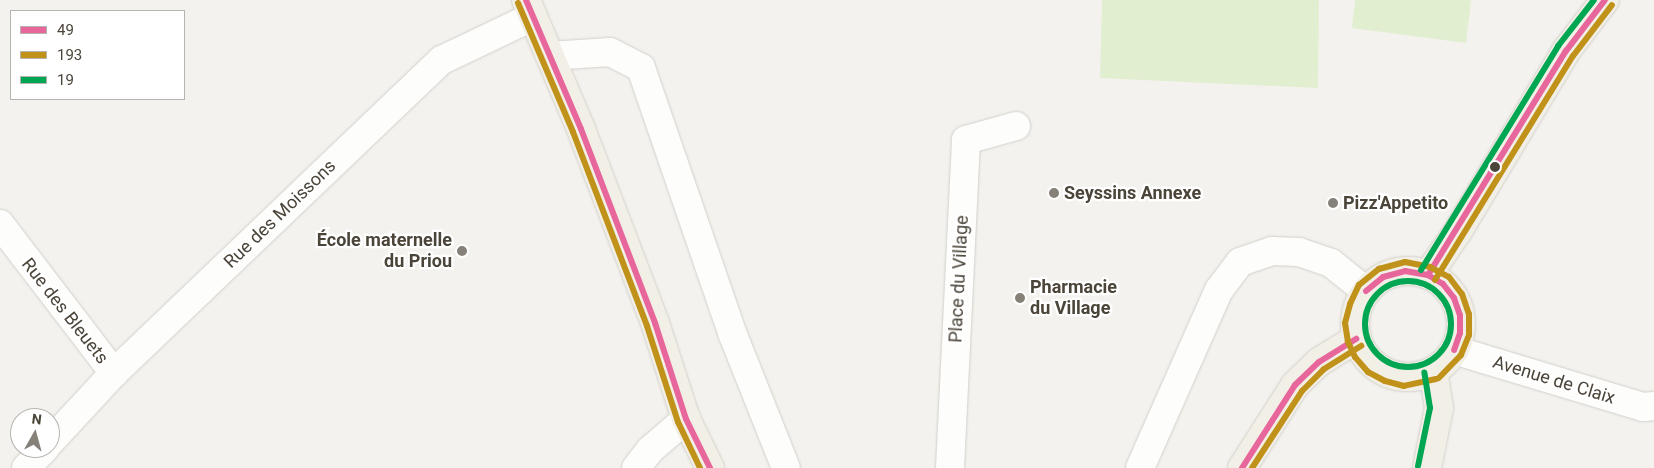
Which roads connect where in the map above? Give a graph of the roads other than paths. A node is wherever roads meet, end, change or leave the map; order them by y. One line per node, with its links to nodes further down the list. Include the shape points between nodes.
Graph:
1 (1605, 0): 6 (main road, via 1566,51)
2 (529, 8): 3 (main road); 11 (street, Rue des Moissons, via 442,60)
3 (550, 56): 13 (main road, via 567,92 654,323); 19 (street, via 610,52 641,68 733,335)
4 (1016, 126): 20 (street, Place du Village, via 966,140)
5 (0, 224): 11 (street, Rue des Bleuets)
6 (1428, 275): 7 (main road, via 1405,271 1384,277); 9 (main road, via 1443,284 1454,298 1460,315 1460,333)
7 (1366, 291): 8 (main road, via 1354,322); 21 (street, via 1331,263 1299,252 1272,251 1240,262 1219,290)
8 (1356, 339): 10 (main road, via 1374,365 1387,373 1418,376); 22 (main road, via 1319,362 1295,385)
9 (1454, 350): 10 (main road); 12 (street, Avenue de Claix, via 1643,407)
10 (1433, 371): 23 (main road, via 1438,386 1439,408)
11 (114, 373): 14 (street, Rue des Moissons)
12 (1654, 406)
13 (686, 419): 17 (street, via 650,450); 18 (main road)
14 (60, 431)
15 (36, 458): 16 (street)
16 (26, 468)
17 (636, 468)
18 (710, 468)
19 (786, 468)
20 (950, 468)
21 (1140, 468)
22 (1242, 468)
23 (1427, 468)

